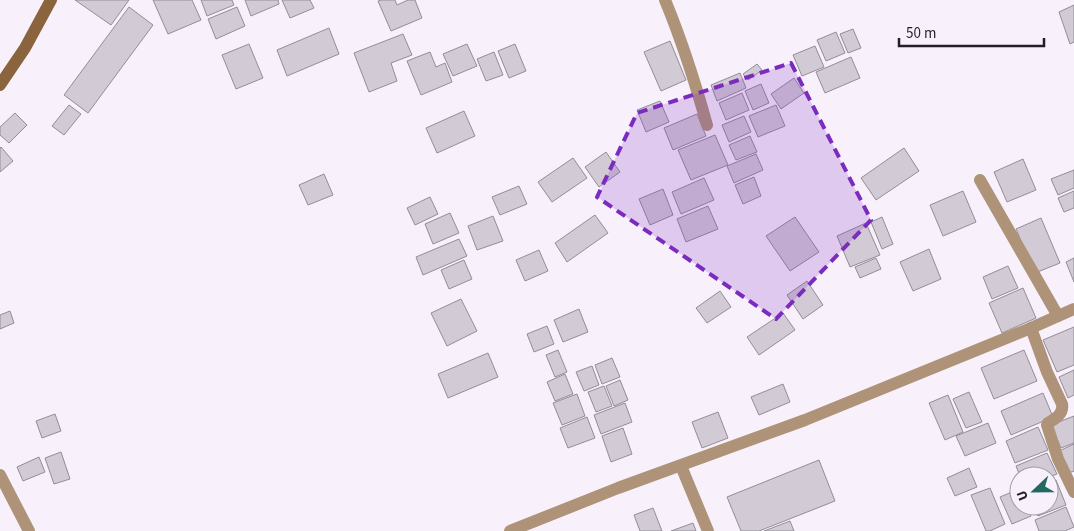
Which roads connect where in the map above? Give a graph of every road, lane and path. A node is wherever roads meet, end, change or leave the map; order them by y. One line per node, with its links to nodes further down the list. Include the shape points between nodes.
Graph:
1 (51, 0): 3 (main road)
2 (665, 0): 4 (street, via 691,67)
3 (0, 85)
4 (707, 125)
5 (980, 180): 7 (street)
6 (1074, 309): 7 (street)
7 (1058, 316): 8 (street)
8 (1031, 328): 9 (street, via 805,420); 11 (street, via 1062,404 1058,418 1047,425 1058,459)
9 (681, 466): 13 (street); 14 (street)
10 (0, 475): 12 (street)
11 (1074, 492)
12 (29, 531)
13 (510, 531)
14 (708, 531)

